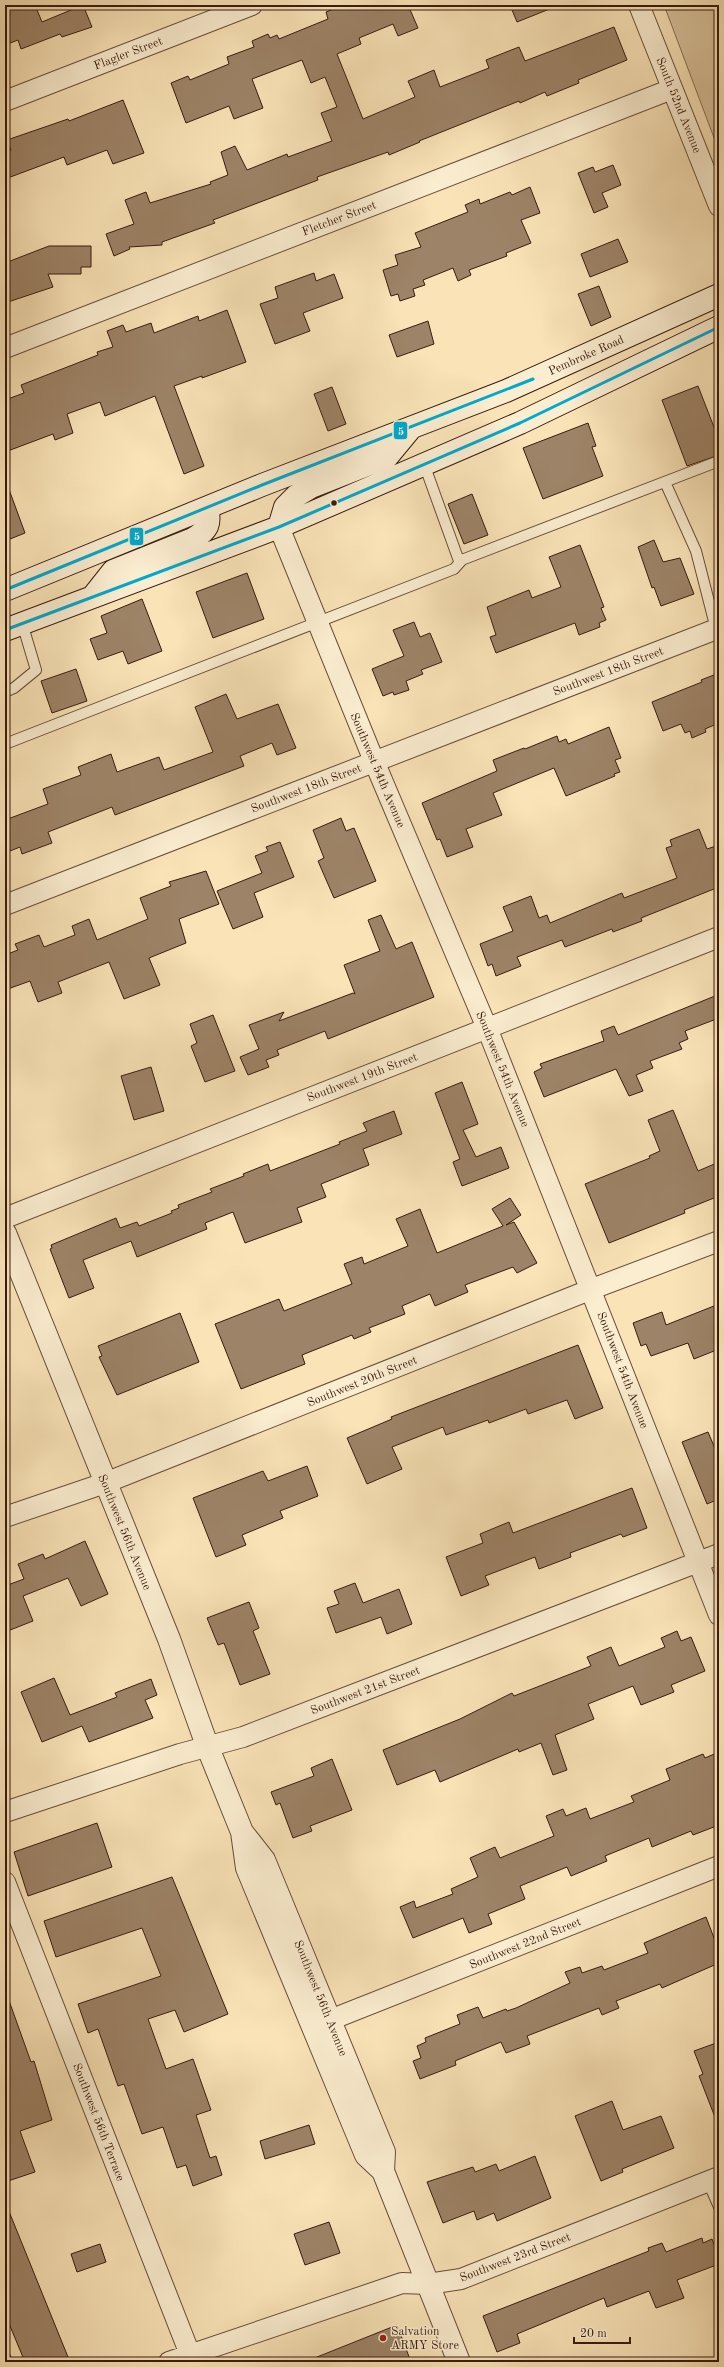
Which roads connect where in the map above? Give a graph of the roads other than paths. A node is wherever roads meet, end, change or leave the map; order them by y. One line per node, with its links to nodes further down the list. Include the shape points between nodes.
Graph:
1 (252, 5): 4 (street, Flagler Street)
2 (639, 5): 3 (street, South 52nd Avenue)
3 (672, 89): 5 (street, South 52nd Avenue); 8 (street, Fletcher Street)
4 (5, 101)
5 (719, 206)
6 (719, 295): 9 (main road, Pembroke Road, via 506,391)
7 (719, 327): 11 (main road, via 520,423)
8 (5, 348)
9 (412, 427): 13 (main road, Pembroke Road); 14 (main road, via 387,457 311,487 296,496 285,507)
10 (719, 461): 12 (lane)
11 (424, 464): 14 (main road); 15 (lane, via 459,561)
12 (665, 482): 15 (lane); 20 (lane, via 696,551)
13 (207, 508): 16 (main road, Pembroke Road); 17 (main road, via 210,522 205,531 193,539 113,571)
14 (279, 526): 17 (main road); 18 (street, Southwest 54th Avenue)
15 (463, 559): 18 (lane, via 454,569)
16 (5, 590)
17 (93, 596): 19 (main road)
18 (318, 622): 22 (lane); 23 (street, Southwest 54th Avenue)
19 (14, 626): 21 (lane, via 36,670)
20 (718, 628): 23 (street, Southwest 18th Street)
21 (5, 692)
22 (5, 744)
23 (374, 762): 24 (street, Southwest 18th Street); 26 (street, Southwest 54th Avenue)
24 (5, 905)
25 (719, 937): 26 (street, Southwest 19th Street)
26 (487, 1028): 27 (street, Southwest 19th Street); 30 (street, Southwest 54th Avenue)
27 (5, 1218)
28 (5, 1233): 31 (main road, Southwest 56th Avenue)
29 (719, 1241): 30 (street, Southwest 20th Street)
30 (592, 1289): 31 (street, Southwest 20th Street); 34 (street, Southwest 54th Avenue)
31 (105, 1483): 32 (street, Southwest 20th Street); 36 (main road, Southwest 56th Avenue, via 169,1639)
32 (5, 1517)
33 (719, 1554): 34 (street, Southwest 21st Street)
34 (698, 1562): 35 (street, Southwest 54th Avenue); 36 (street, Southwest 21st Street, via 243,1737)
35 (719, 1615)
36 (208, 1748): 37 (street, Southwest 21st Street, via 180,1754); 38 (main road, Southwest 56th Avenue)
37 (5, 1812)
38 (242, 1832): 41 (main road, Southwest 56th Avenue, via 264,1860); 42 (main road, Southwest 56th Avenue, via 247,1868 366,2155)
39 (719, 1866): 41 (street, Southwest 22nd Street)
40 (5, 1882): 47 (street, Southwest 56th Terrace)
41 (330, 2020): 42 (main road, Southwest 56th Avenue, via 384,2152)
42 (383, 2172): 45 (main road, Southwest 56th Avenue)
43 (714, 2179): 44 (lane); 45 (street, Southwest 23rd Street, via 461,2279)
44 (719, 2207)
45 (428, 2284): 47 (street, Southwest 23rd Street, via 402,2283); 50 (main road, Southwest 56th Avenue)
46 (5, 2356): 48 (lane)
47 (192, 2358): 49 (street, Southwest 23rd Street)
48 (7, 2362)
49 (169, 2362)
50 (459, 2362)

